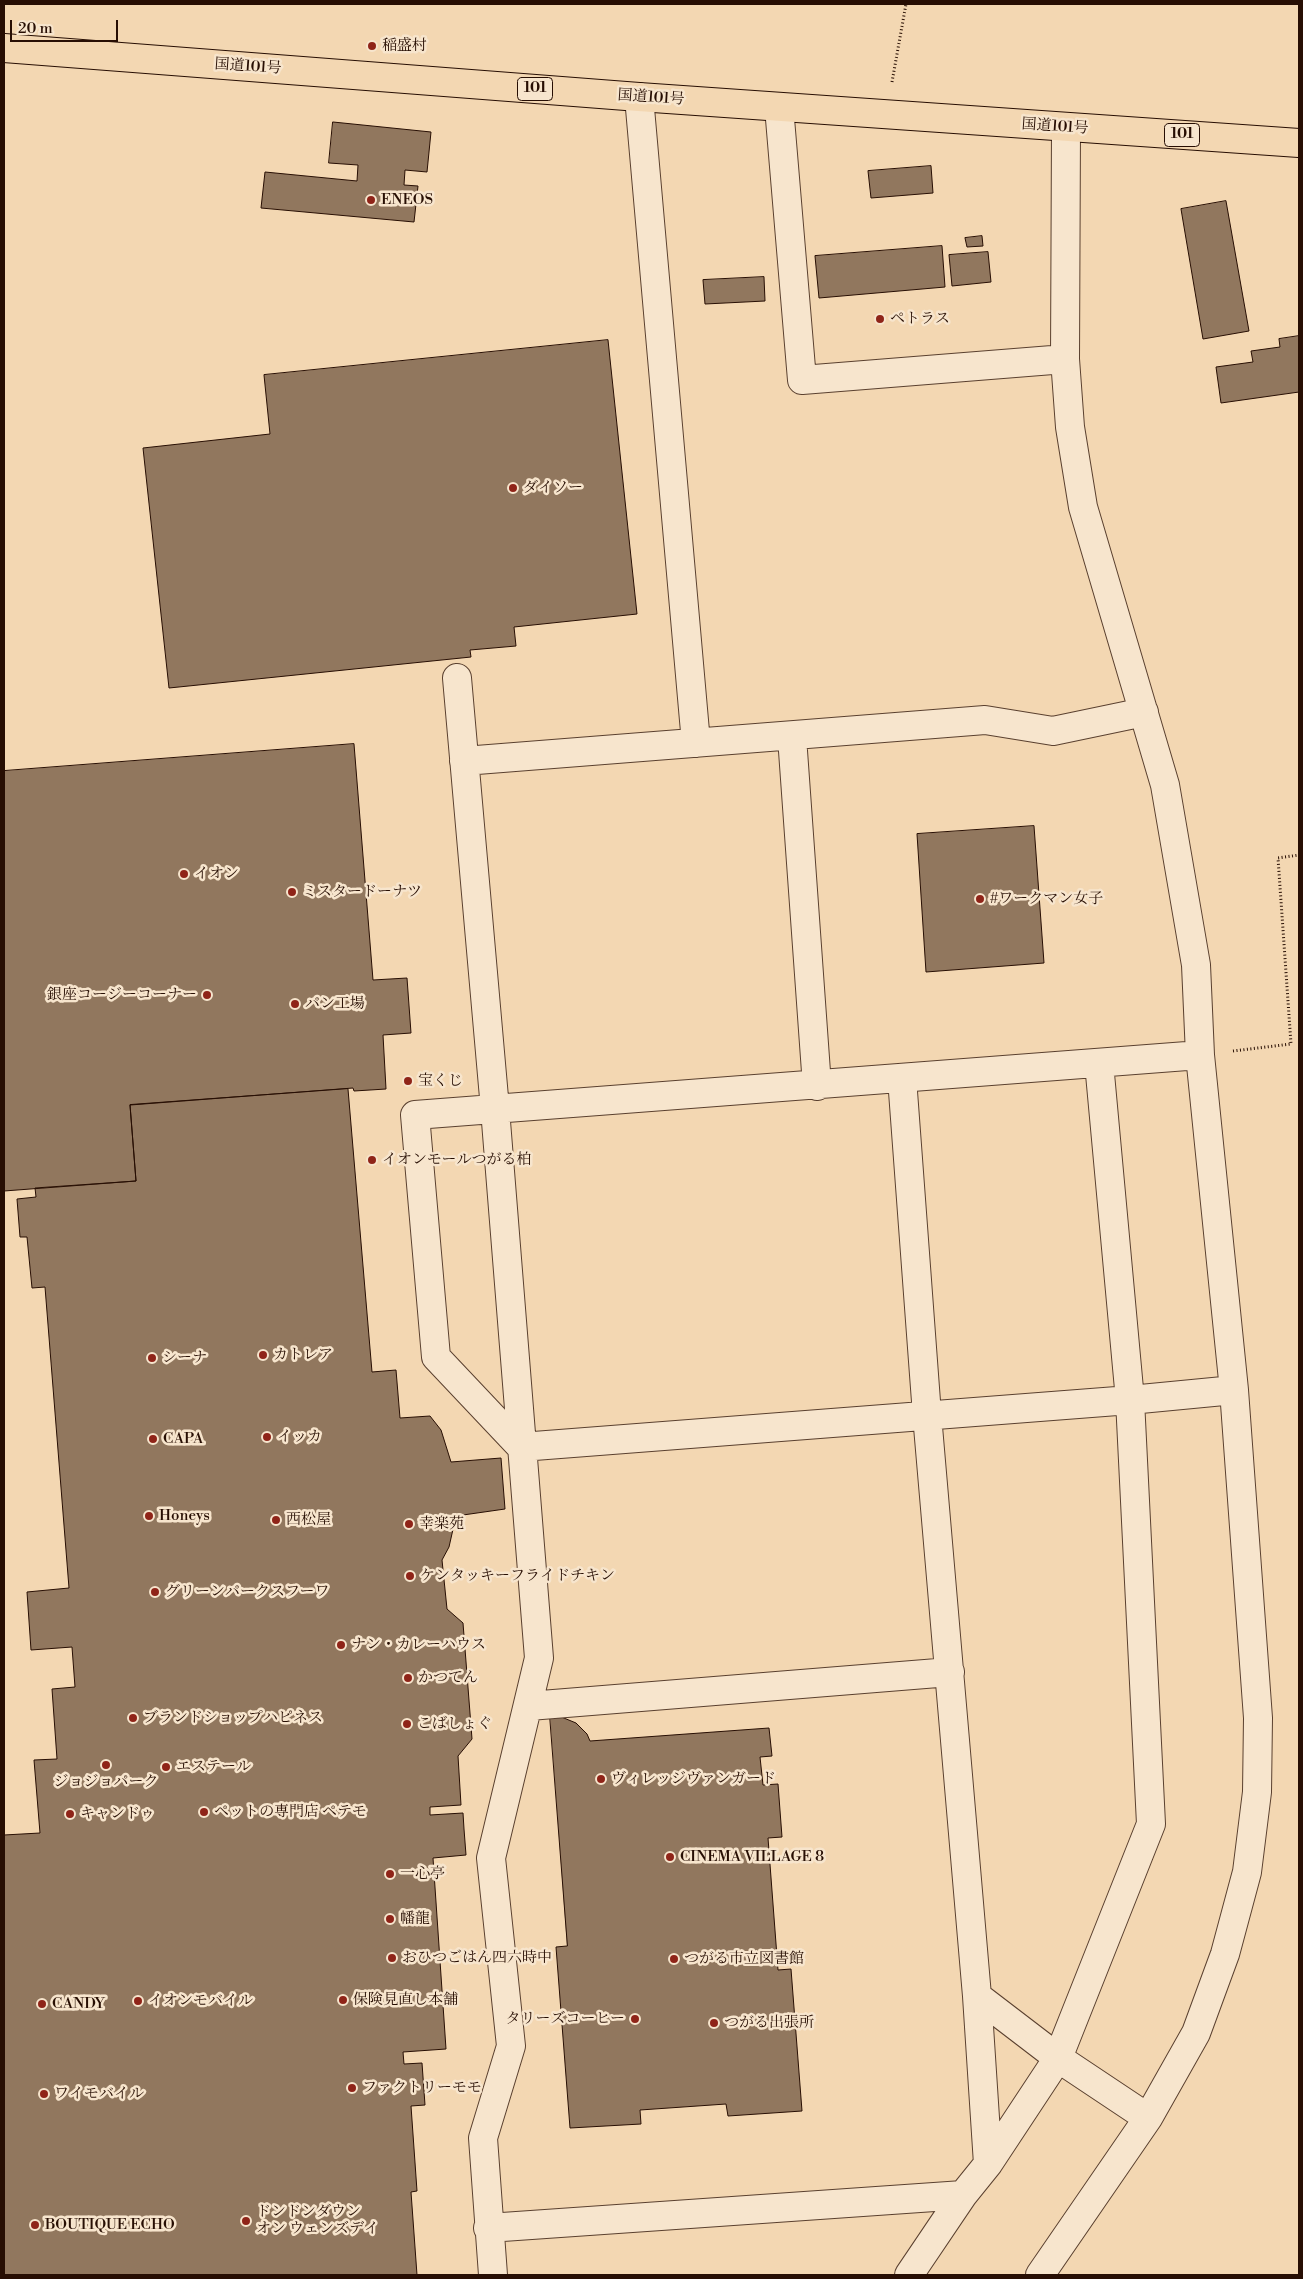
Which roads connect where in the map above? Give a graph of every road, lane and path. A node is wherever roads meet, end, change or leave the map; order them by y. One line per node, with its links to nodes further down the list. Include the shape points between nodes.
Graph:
1 (906, 4): 5 (path)
2 (4, 48): 3 (highway, 国道101号 / 101)
3 (639, 97): 4 (highway, 国道101号 / 101); 12 (street)
4 (780, 107): 5 (highway, 国道101号 / 101); 8 (street, via 802,380)
5 (887, 113): 6 (highway, 国道101号 / 101)
6 (1066, 128): 7 (highway, 国道101号 / 101); 8 (street)
7 (1299, 143)
8 (1065, 359): 10 (street, via 1070,427 1083,507)
9 (457, 678): 13 (street)
10 (1144, 712): 11 (street, via 1053,731 985,720); 15 (street, via 1165,786 1196,965)
11 (792, 737): 12 (street); 18 (street)
12 (696, 743): 13 (street)
13 (464, 761): 19 (street)
14 (1299, 855): 15 (path, via 1278,858 1291,1044)
15 (1200, 1056): 16 (street); 20 (street)
16 (1099, 1062): 17 (street); 21 (street)
17 (902, 1078): 18 (street); 22 (street)
18 (817, 1086): 19 (street)
19 (495, 1109): 23 (street); 23 (street, via 416,1115 416,1123 436,1357)
20 (1234, 1390): 21 (street); 28 (street, via 1258,1718 1257,1792 1247,1872 1226,1954 1196,2033)
21 (1130, 1400): 22 (street); 27 (street, via 1151,1824)
22 (927, 1416): 23 (street); 24 (street)
23 (521, 1448): 25 (street, via 538,1658)
24 (950, 1672): 25 (street); 26 (street)
25 (529, 1706): 31 (street, via 491,1858 511,2046 483,2138)
26 (977, 1996): 27 (street); 29 (street)
27 (1058, 2058): 28 (street); 29 (street)
28 (1148, 2118): 34 (street)
29 (988, 2164): 30 (street)
30 (963, 2195): 31 (street); 33 (street)
31 (488, 2228): 32 (street)
32 (493, 2275)
33 (910, 2275)
34 (1040, 2275)

